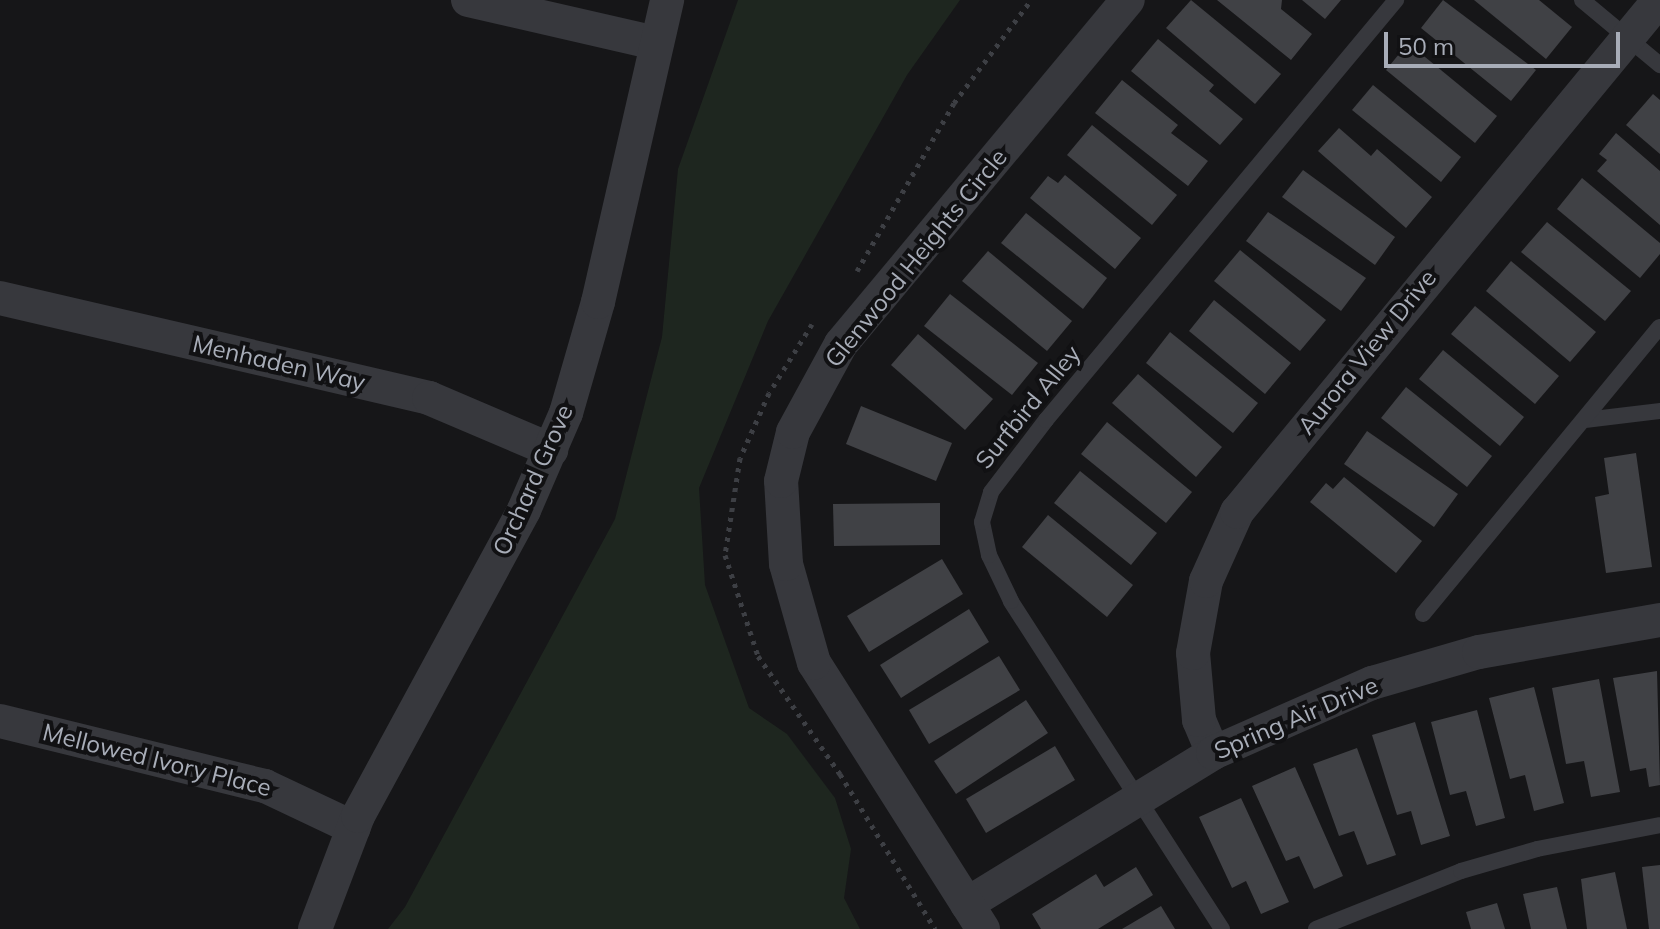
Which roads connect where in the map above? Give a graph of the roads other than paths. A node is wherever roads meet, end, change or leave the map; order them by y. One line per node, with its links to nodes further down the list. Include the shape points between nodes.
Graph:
1 (468, 0): 8 (street)
2 (667, 0): 8 (street, Orchard Grove)
3 (1128, 0): 22 (street, Glenwood Heights Circle, via 841,344 793,432 781,481 786,564 814,663)
4 (1396, 0): 19 (lane, Surfbird Alley, via 991,492 982,522 989,555 1011,601)
5 (1582, 0): 7 (lane)
6 (1659, 0): 7 (street, Aurora View Drive)
7 (1628, 37): 9 (lane); 18 (street, Aurora View Drive, via 1237,512 1206,581 1193,653 1199,720)
8 (656, 43): 14 (street, Orchard Grove, via 598,302)
9 (1660, 65)
10 (0, 298): 14 (street, Menhaden Way, via 429,398)
11 (1660, 327): 13 (lane)
12 (1660, 411): 13 (lane)
13 (1585, 420): 15 (lane)
14 (551, 450): 21 (street, Orchard Grove)
15 (1423, 614)
16 (1660, 620): 18 (street, Spring Air Drive, via 1479,652 1372,683)
17 (0, 721): 21 (street, Mellowed Ivory Place, via 265,786)
18 (1213, 753): 19 (street, Spring Air Drive)
19 (1137, 799): 22 (street, Spring Air Drive); 24 (lane, Surfbird Alley)
20 (1660, 825): 25 (lane, via 1537,849 1461,871)
21 (354, 828): 23 (street, Orchard Grove)
22 (975, 917)
23 (315, 929)
24 (1222, 929)
25 (1316, 929)

